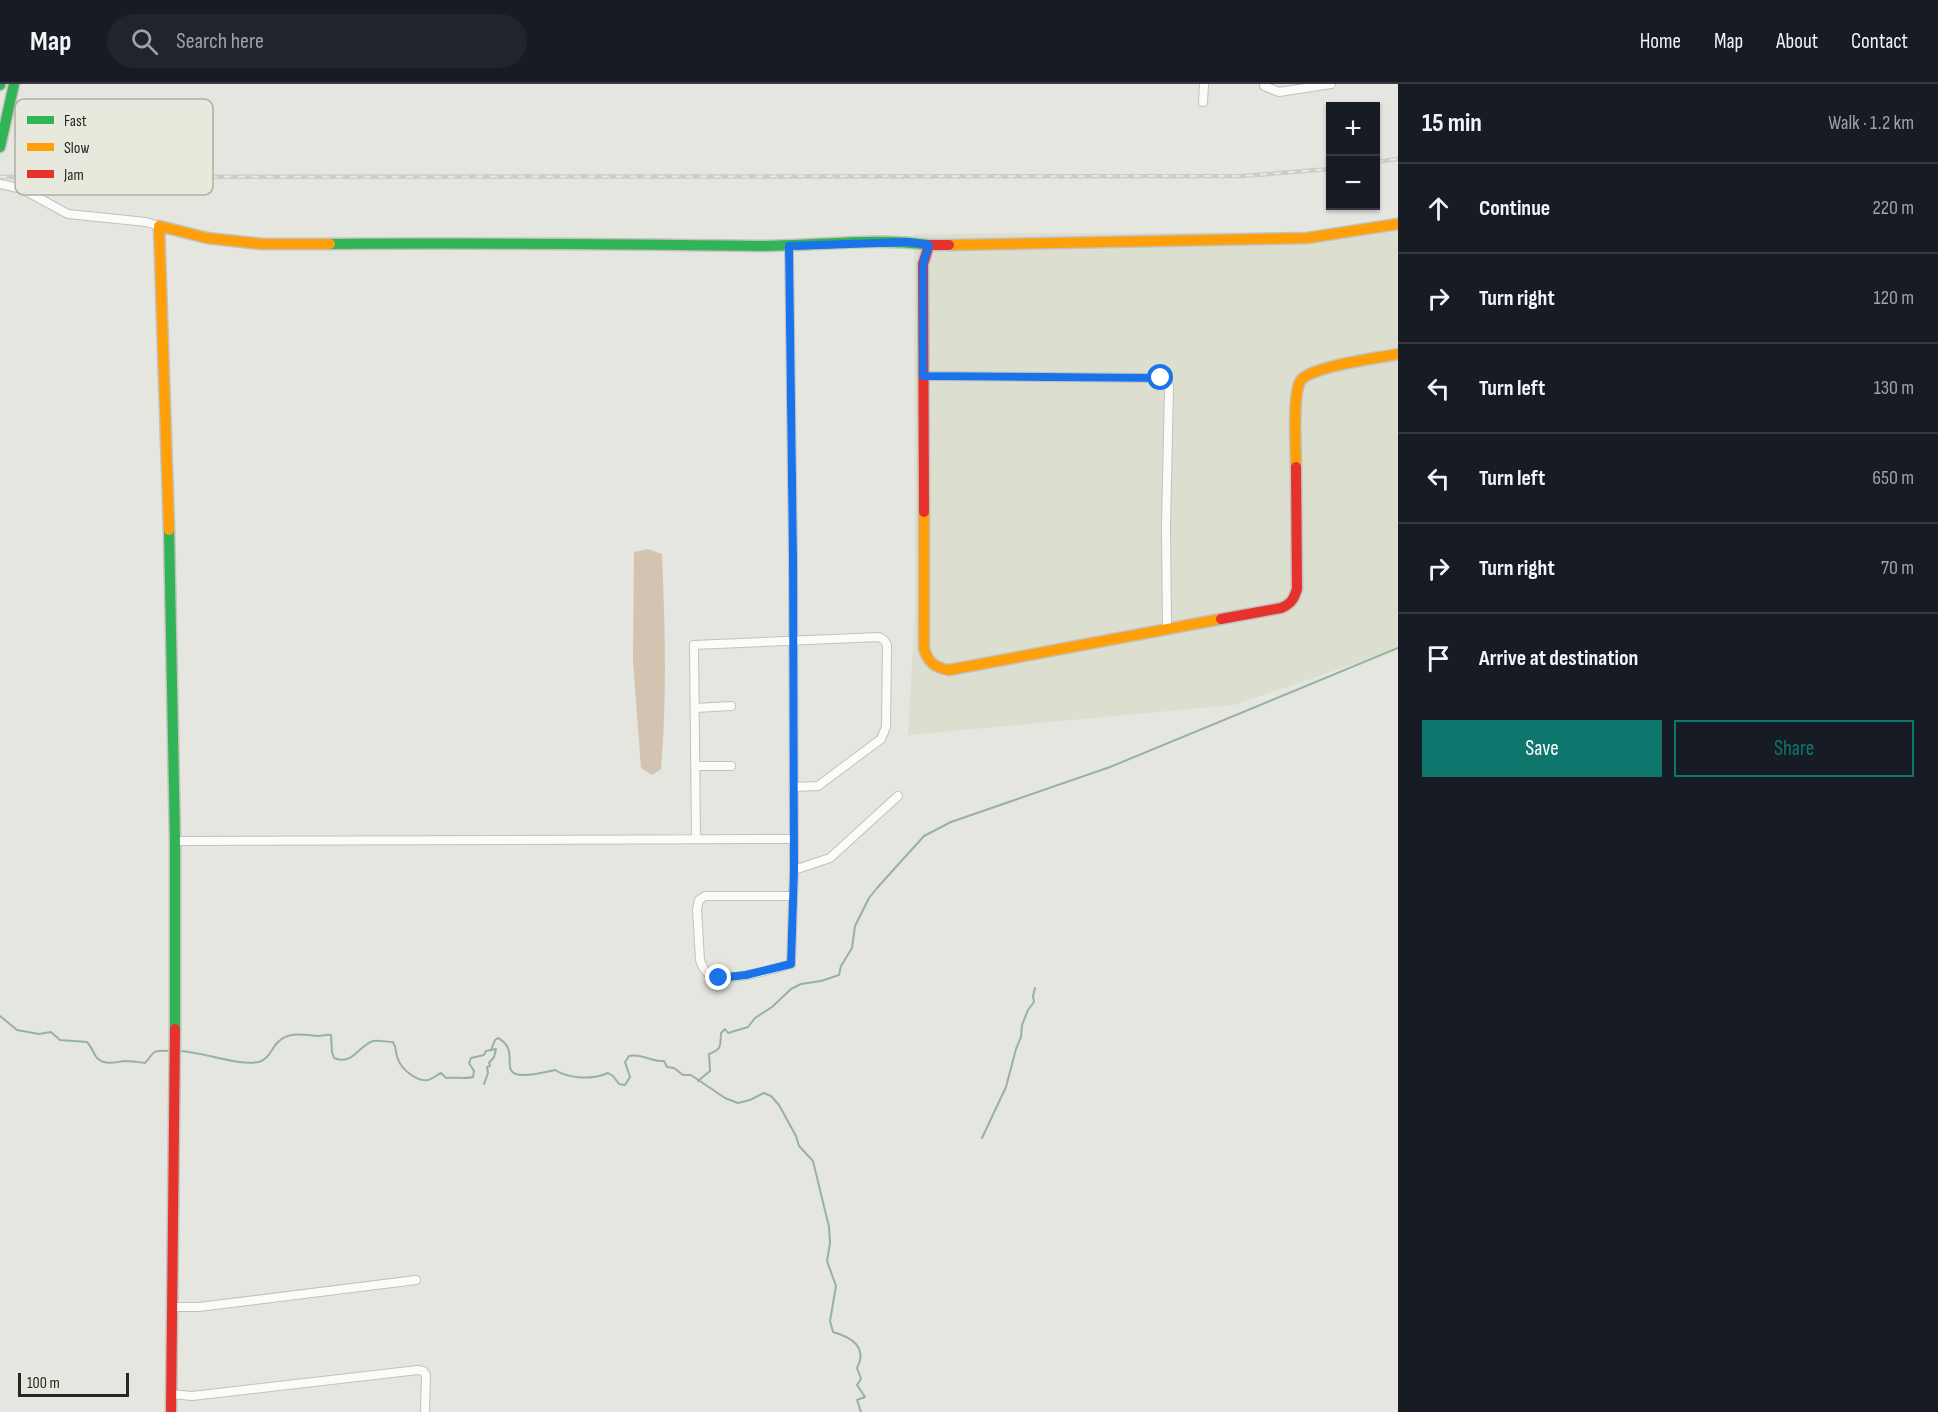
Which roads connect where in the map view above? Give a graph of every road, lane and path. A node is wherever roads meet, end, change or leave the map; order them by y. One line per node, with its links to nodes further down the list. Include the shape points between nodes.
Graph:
1 (14, 84): 6 (main road)
2 (1204, 84): 5 (street)
3 (1264, 84): 4 (street, via 1279,92)
4 (1331, 84)
5 (1203, 102)
6 (0, 147)
7 (0, 184): 8 (street)
8 (15, 186)
9 (33, 195): 11 (street, via 68,214)
10 (1398, 224): 12 (main road, via 1313,237)
11 (159, 226): 13 (main road, via 207,238 262,244); 26 (main road)
12 (929, 245): 13 (main road, via 908,242); 15 (main road, via 923,264)
13 (789, 246): 17 (street)
14 (1398, 354): 16 (main road, via 1314,371 1299,385 1297,589 1291,604)
15 (923, 376): 16 (street, via 1101,376 1167,381); 16 (main road, via 924,648 929,663 949,670)
16 (1167, 629)
17 (794, 641): 19 (street, via 694,645); 22 (street); 22 (street, via 879,637 887,645 886,727 881,739 818,786)
18 (731, 706): 19 (street)
19 (696, 708): 20 (street)
20 (696, 766): 21 (street); 25 (street)
21 (730, 766)
22 (793, 787): 24 (street)
23 (898, 796): 27 (street, via 830,858)
24 (793, 838): 25 (street); 27 (street)
25 (696, 839): 26 (street)
26 (176, 841): 30 (main road)
27 (794, 870): 28 (street)
28 (793, 896): 28 (street, via 791,964 719,978 702,967 699,900 705,896)
29 (416, 1280): 30 (street, via 199,1307)
30 (171, 1307): 31 (main road)
31 (171, 1394): 32 (main road); 33 (street, via 192,1396 418,1370 426,1375)
32 (171, 1412)
33 (425, 1412)

